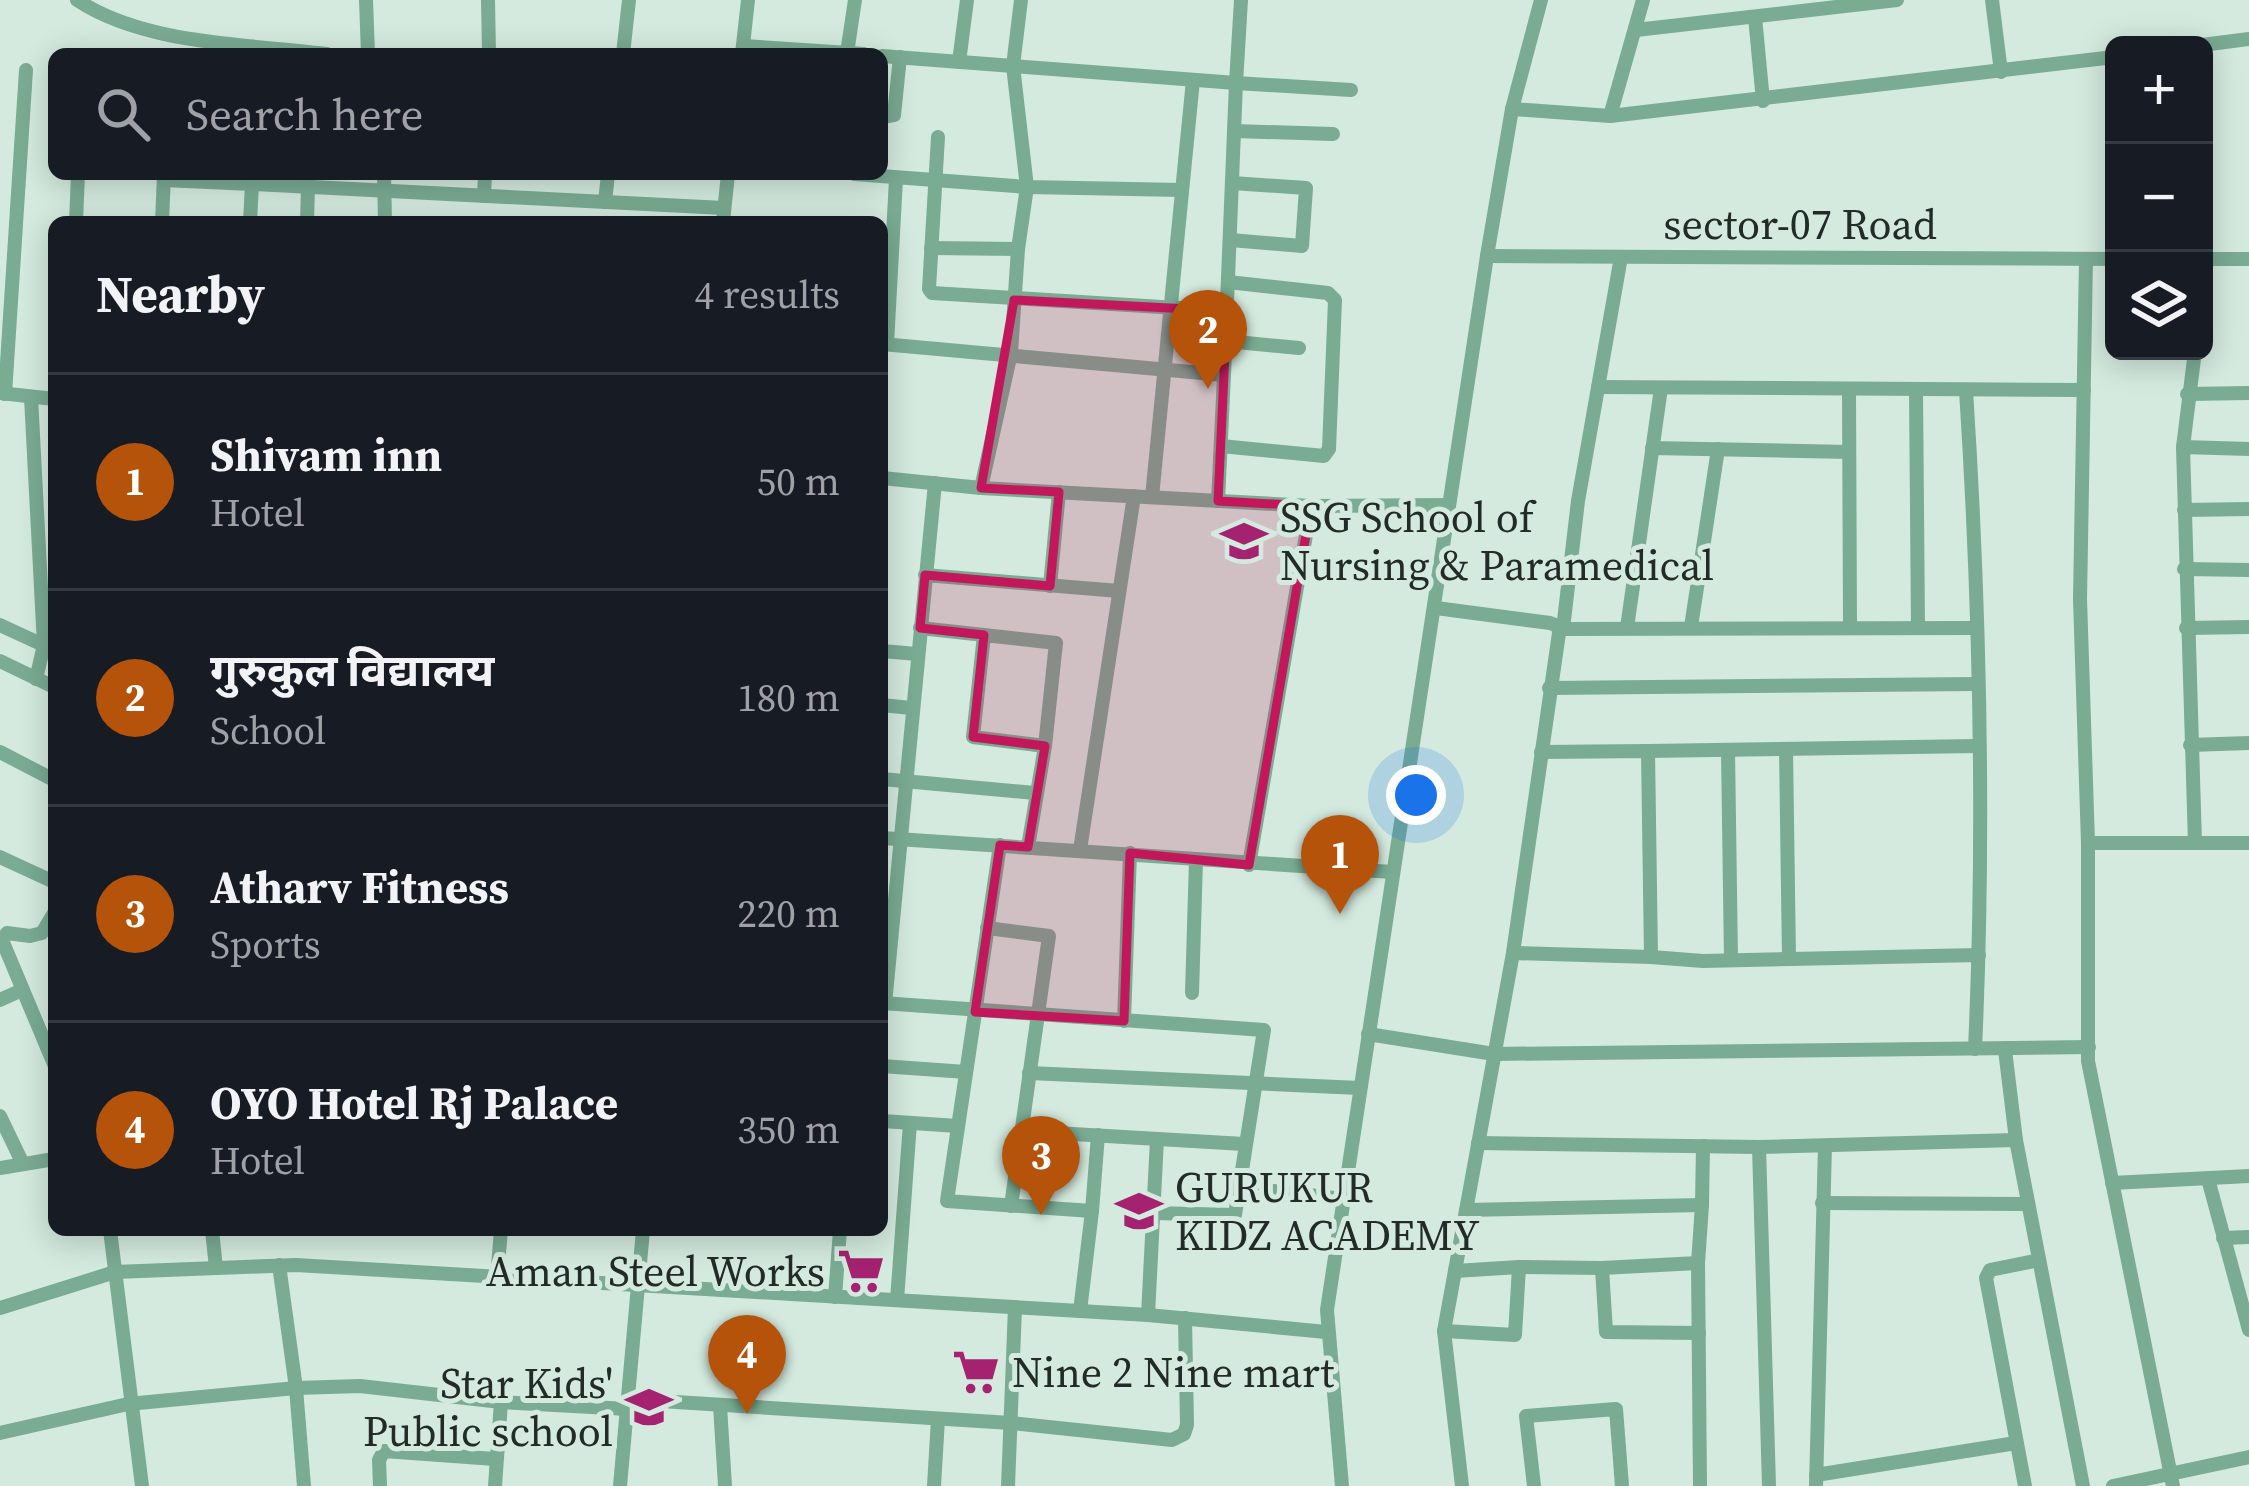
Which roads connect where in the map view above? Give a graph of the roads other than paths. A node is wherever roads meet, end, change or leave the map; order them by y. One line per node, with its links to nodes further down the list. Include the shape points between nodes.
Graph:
1 (76, 0): 18 (street, via 144,30)
2 (366, 0): 19 (street)
3 (488, 0): 20 (street)
4 (629, 0): 21 (street)
5 (748, 0): 22 (street)
6 (855, 0): 23 (street)
7 (967, 0): 27 (street)
8 (1021, 0): 28 (street)
9 (1241, 0): 32 (street)
10 (1541, 0): 35 (street)
11 (1643, 0): 15 (street)
12 (1898, 0): 14 (street)
13 (1992, 0): 30 (street)
14 (1755, 17): 15 (street); 34 (street)
15 (1636, 30): 37 (street)
16 (2249, 39): 17 (street)
17 (2213, 44)
18 (281, 48)
19 (368, 48)
20 (489, 48)
21 (624, 48)
22 (742, 48)
23 (848, 48)
24 (888, 56): 25 (street)
25 (900, 57): 27 (street); 36 (street)
26 (2105, 58): 30 (street)
27 (959, 62): 28 (street)
28 (1013, 66): 31 (street); 54 (street)
29 (26, 70): 94 (street)
30 (2001, 72): 34 (street)
31 (1193, 80): 32 (street); 55 (street)
32 (1236, 83): 33 (street); 38 (street)
33 (1351, 90)
34 (1763, 100): 37 (street)
35 (1512, 110): 37 (street); 69 (street)
36 (888, 116)
37 (1610, 116)
38 (1234, 131): 39 (street); 50 (street)
39 (1333, 134)
40 (938, 137): 51 (street)
41 (888, 177): 42 (street)
42 (896, 178): 51 (street); 76 (street)
43 (79, 180): 60 (street)
44 (164, 180): 61 (street)
45 (202, 180): 52 (street)
46 (385, 180): 56 (street)
47 (485, 180): 57 (street)
48 (606, 180): 58 (street)
49 (727, 180): 59 (street)
50 (1232, 182): 66 (street); 66 (street, via 1306,188 1302,246)
51 (934, 183): 54 (street); 67 (street)
52 (252, 184): 53 (street); 62 (street)
53 (308, 187): 56 (street); 63 (street)
54 (1027, 188): 55 (street); 68 (street)
55 (1182, 190): 78 (street)
56 (386, 191): 57 (street); 64 (street)
57 (484, 196): 58 (street)
58 (599, 202): 59 (street); 65 (street)
59 (723, 215)
60 (76, 216)
61 (162, 216)
62 (250, 216)
63 (307, 216)
64 (385, 216)
65 (594, 216)
66 (1230, 240): 75 (street)
67 (932, 248): 68 (street); 77 (street, via 932,293)
68 (1018, 249): 77 (street)
69 (1486, 256): 70 (street, sector-07 Road); 111 (street)
70 (1621, 257): 71 (street, sector-07 Road); 87 (street)
71 (2086, 259): 72 (street, sector-07 Road); 91 (street)
72 (2105, 259)
73 (2213, 259): 74 (street)
74 (2249, 259)
75 (1228, 282): 79 (street); 98 (street, via 1335,300 1330,449 1324,456)
76 (888, 299)
77 (1014, 299): 78 (street); 83 (street)
78 (1168, 308): 79 (street); 85 (street)
79 (1227, 310): 80 (street)
80 (1226, 341): 82 (street); 86 (street)
81 (888, 344): 83 (street)
82 (1299, 348)
83 (1011, 352): 85 (street); 106 (street)
84 (2195, 360): 95 (street)
85 (1162, 368): 86 (street); 109 (street)
86 (1224, 375): 98 (street)
87 (1598, 386): 88 (street); 130 (street)
88 (1660, 388): 89 (street); 100 (street)
89 (1849, 390): 92 (street); 103 (street)
90 (1966, 390): 91 (street); 92 (street); 128 (street)
91 (2084, 390): 158 (street)
92 (1916, 391): 123 (street)
93 (2249, 393): 95 (street)
94 (3, 394): 96 (street)
95 (2187, 394): 99 (street)
96 (32, 397): 97 (street); 131 (street)
97 (48, 398)
98 (1221, 446): 110 (street)
99 (2183, 447): 102 (street); 114 (street)
100 (1652, 448): 101 (street); 127 (street)
101 (1718, 449): 103 (street); 124 (street)
102 (2249, 449)
103 (1849, 452): 122 (street)
104 (888, 479): 105 (street)
105 (935, 483): 106 (street); 117 (street)
106 (981, 488): 107 (street)
107 (1059, 492): 108 (street); 118 (street)
108 (1133, 496): 109 (street); 119 (street)
109 (1153, 497): 110 (street)
110 (1218, 501): 112 (street)
111 (1449, 505): 112 (street); 120 (street)
112 (1311, 506): 167 (street)
113 (2249, 509): 114 (street)
114 (2184, 510): 115 (street)
115 (2184, 569): 116 (street); 129 (street)
116 (2249, 570)
117 (925, 575): 118 (street); 126 (street)
118 (1050, 586): 119 (street)
119 (1119, 591): 163 (street)
120 (1436, 608): 130 (street); 168 (street)
121 (0, 625): 133 (street)
122 (1850, 626): 123 (street); 124 (street)
123 (1918, 626): 128 (street)
124 (1691, 627): 127 (street)
125 (2249, 627): 129 (street)
126 (920, 628): 132 (street); 136 (street)
127 (1627, 628): 130 (street)
128 (1976, 628): 140 (street)
129 (2186, 628): 145 (street)
130 (1561, 629): 141 (street)
131 (48, 632)
132 (984, 635): 146 (street, via 973,737); 146 (street, via 1056,643)
133 (48, 647)
134 (48, 649): 138 (street)
135 (888, 652): 136 (street)
136 (917, 654): 143 (street)
137 (0, 661): 138 (street)
138 (36, 679): 139 (street)
139 (48, 684)
140 (1977, 684): 141 (street); 147 (street)
141 (1549, 688): 151 (street)
142 (888, 706): 143 (street)
143 (911, 708): 155 (street)
144 (2249, 743): 145 (street)
145 (2191, 745): 159 (street)
146 (1045, 746): 156 (street)
147 (1978, 746): 148 (street); 174 (street)
148 (1786, 749): 149 (street); 176 (street)
149 (1728, 750): 152 (street); 177 (street)
150 (0, 752): 153 (street)
151 (1540, 752): 152 (street); 173 (street)
152 (1648, 752): 175 (street)
153 (48, 777)
154 (888, 780): 155 (street)
155 (904, 781): 156 (street); 157 (street)
156 (1035, 793): 162 (street)
157 (890, 838): 161 (street); 170 (street)
158 (2088, 843): 159 (street); 186 (street)
159 (2194, 843): 160 (street)
160 (2249, 843)
161 (1000, 845): 162 (street); 172 (street)
162 (1028, 847): 163 (street)
163 (1080, 850): 164 (street)
164 (1130, 854): 166 (street); 184 (street)
165 (0, 857): 169 (street)
166 (1196, 860): 167 (street); 179 (street)
167 (1249, 865): 168 (street)
168 (1392, 872): 185 (street)
169 (48, 879)
170 (888, 893)
171 (48, 923): 178 (street, via 42,933 7,933 2,940)
172 (987, 928): 182 (street); 183 (street, via 1049,935)
173 (1513, 953): 175 (street); 190 (street)
174 (1979, 955): 176 (street); 187 (street)
175 (1651, 957): 177 (street)
176 (1790, 959): 177 (street)
177 (1731, 960)
178 (22, 990): 180 (street); 188 (street)
179 (1192, 992)
180 (0, 1000)
181 (888, 1003): 182 (street)
182 (975, 1012): 183 (street); 192 (street)
183 (1037, 1016): 184 (street); 193 (street)
184 (1124, 1021): 194 (street, via 1264,1030)
185 (1368, 1034): 190 (street); 195 (street)
186 (2089, 1047): 189 (street); 214 (street)
187 (1975, 1049): 189 (street); 190 (street)
188 (48, 1050)
189 (2005, 1050): 203 (street)
190 (1494, 1054): 204 (street)
191 (888, 1066): 192 (street)
192 (966, 1072): 199 (street)
193 (1028, 1073): 194 (street); 200 (street)
194 (1254, 1084): 195 (street); 205 (street)
195 (1360, 1088): 216 (street)
196 (0, 1116): 210 (street)
197 (888, 1121): 198 (street)
198 (910, 1123): 199 (street); 242 (street)
199 (958, 1126): 220 (street, via 947,1201)
200 (1021, 1131): 201 (street); 220 (street)
201 (1098, 1135): 202 (street); 222 (street)
202 (1157, 1138): 205 (street); 223 (street)
203 (2016, 1140): 206 (street); 219 (street)
204 (1478, 1143): 207 (street); 221 (street)
205 (1244, 1144): 215 (street)
206 (1826, 1145): 208 (street); 217 (street)
207 (1703, 1146): 208 (street); 218 (street)
208 (1759, 1147): 278 (street)
209 (48, 1160): 210 (street)
210 (22, 1162): 211 (street)
211 (0, 1168)
212 (2249, 1177): 213 (street)
213 (2208, 1178): 214 (street); 229 (street)
214 (2112, 1183): 264 (street)
215 (1239, 1186): 216 (street); 223 (street, via 1235,1215)
216 (1343, 1199): 250 (street)
217 (1822, 1203): 219 (street); 263 (street)
218 (1702, 1204): 221 (street); 232 (street)
219 (2029, 1204): 231 (street)
220 (1011, 1206): 222 (street)
221 (1466, 1210): 237 (street)
222 (1092, 1211): 245 (street)
223 (1153, 1213): 246 (street)
224 (111, 1236): 238 (street)
225 (213, 1236): 235 (street)
226 (500, 1236): 239 (street)
227 (644, 1236): 240 (street)
228 (840, 1236): 241 (street)
229 (2223, 1238): 230 (street); 248 (street)
230 (2249, 1238)
231 (2039, 1260): 260 (street, via 1990,1270 1986,1278); 280 (street)
232 (1698, 1263): 236 (street); 251 (street)
233 (279, 1265): 235 (street); 239 (street); 252 (street)
234 (1519, 1267): 236 (street); 237 (street); 249 (street, via 1515,1335)
235 (216, 1268): 238 (street)
236 (1602, 1268): 251 (street, via 1606,1332)
237 (1454, 1270): 249 (street)
238 (116, 1272): 244 (street); 254 (street)
239 (497, 1277): 240 (street)
240 (640, 1284): 241 (street); 255 (street)
241 (835, 1297): 242 (street)
242 (897, 1300): 243 (street)
243 (1016, 1307): 245 (street); 258 (street)
244 (0, 1308)
245 (1080, 1311): 246 (street)
246 (1148, 1315): 247 (street)
247 (1185, 1318): 250 (street); 258 (street, via 1187,1426 1179,1438)
248 (2249, 1330)
249 (1444, 1331): 274 (street)
250 (1326, 1332): 273 (street)
251 (1699, 1333): 277 (street)
252 (296, 1388): 253 (street, via 360,1386); 254 (street); 266 (street)
253 (501, 1402): 255 (street); 262 (street)
254 (128, 1404): 259 (street); 265 (street)
255 (628, 1404): 256 (street); 269 (street)
256 (720, 1406): 257 (street); 270 (street)
257 (938, 1418): 258 (street); 271 (street)
258 (1011, 1423): 272 (street)
259 (0, 1433)
260 (2016, 1443): 263 (street); 279 (street)
261 (2249, 1457): 264 (street)
262 (495, 1459): 267 (street, via 387,1450); 268 (street)
263 (1816, 1480)
264 (2172, 1481): 281 (street)
265 (142, 1486)
266 (304, 1486)
267 (380, 1486)
268 (495, 1486)
269 (620, 1486)
270 (725, 1486)
271 (934, 1486)
272 (1008, 1486)
273 (1342, 1486)
274 (1462, 1486)
275 (1534, 1486): 276 (street, via 1526,1416 1616,1409)
276 (1622, 1486)
277 (1700, 1486)
278 (1769, 1486)
279 (2025, 1486)
280 (2084, 1486)
281 (2113, 1486)

